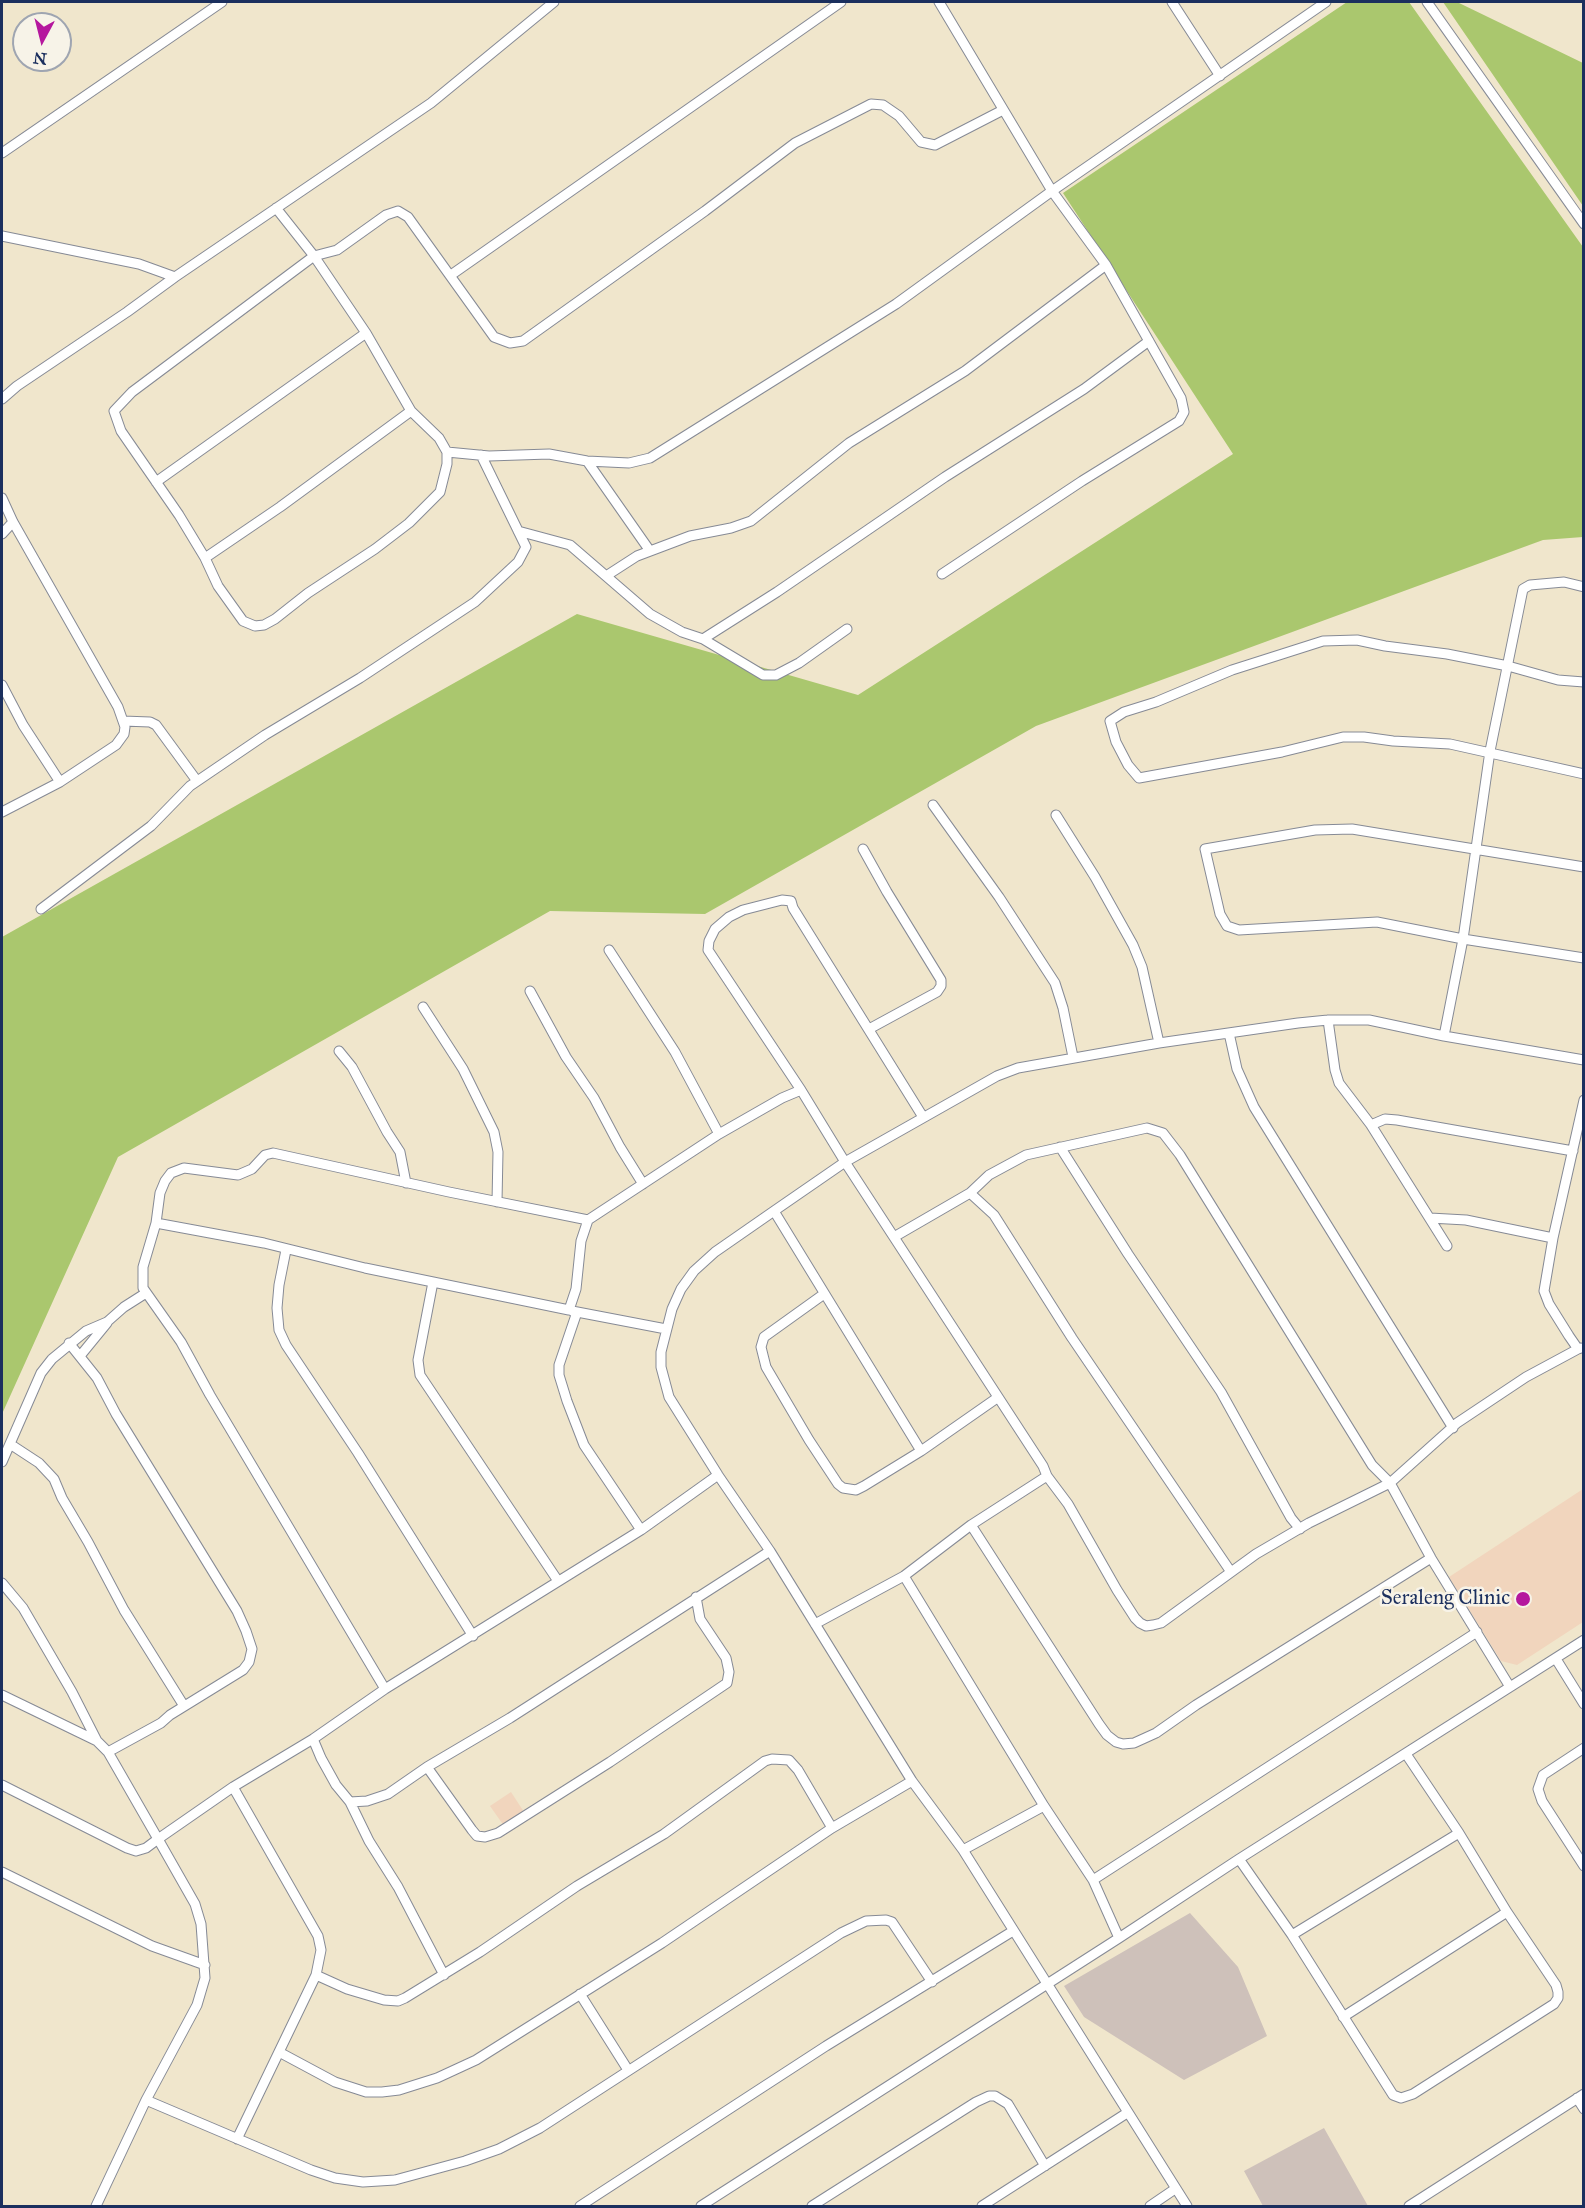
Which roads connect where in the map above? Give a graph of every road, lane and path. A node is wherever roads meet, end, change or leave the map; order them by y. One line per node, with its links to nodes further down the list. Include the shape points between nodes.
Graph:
1 (222, 2): 10 (street)
2 (554, 2): 12 (street, via 431,103)
3 (841, 2): 17 (street)
4 (939, 2): 9 (street)
5 (1172, 2): 8 (street)
6 (1326, 2): 8 (street)
7 (1427, 2): 13 (street)
8 (1220, 76): 11 (street)
9 (1003, 110): 11 (street); 17 (street, via 935,146 921,142 899,116 882,105 871,104 795,143 523,341 510,343 494,337)
10 (2, 153)
11 (1052, 191): 16 (street); 25 (street, via 896,304 658,454 629,463)
12 (276, 208): 15 (street); 18 (street)
13 (1584, 224)
14 (2, 236): 18 (street, via 139,264)
15 (314, 256): 17 (street, via 336,250 386,215 398,211 408,217); 19 (street); 26 (street, via 132,392 114,411 121,431)
16 (1106, 265): 20 (street); 31 (street, via 965,371 849,443 751,521)
17 (451, 275)
18 (175, 277): 21 (street)
19 (366, 333): 22 (street); 26 (street)
20 (1149, 341): 33 (street, via 1181,398 1184,412 1179,421); 37 (street, via 1084,389)
21 (2, 399)
22 (411, 411): 23 (street, via 440,438); 32 (street)
23 (447, 452): 24 (street); 32 (street, via 440,492 409,523 264,625 243,621 218,586)
24 (481, 455): 25 (street, via 549,454); 29 (street)
25 (587, 461): 31 (street)
26 (156, 482): 32 (street)
27 (2, 498): 28 (street)
28 (14, 522): 30 (street); 41 (street)
29 (518, 531): 34 (street, via 570,545); 44 (street, via 526,547 518,562 475,602)
30 (2, 534)
31 (650, 551): 34 (street)
32 (205, 558)
33 (942, 574)
34 (606, 576): 37 (street, via 650,614)
35 (1584, 586): 38 (street, via 1564,582 1523,589)
36 (848, 629): 37 (street, via 776,675 763,675)
37 (702, 639)
38 (1508, 666): 39 (street, via 1558,680); 42 (street); 42 (street, via 1357,640 1323,641 1232,670 1110,721 1116,742 1139,778 1343,737 1450,744)
39 (1584, 682)
40 (2, 686): 45 (street)
41 (123, 721): 44 (street, via 156,725); 45 (street, via 124,734 116,745)
42 (1490, 752): 43 (street); 50 (street)
43 (1584, 774)
44 (197, 781): 52 (street, via 151,826)
45 (60, 782): 47 (street)
46 (933, 806): 64 (street, via 1055,983)
47 (2, 812)
48 (1056, 815): 62 (street, via 1133,945 1142,967)
49 (863, 849): 59 (street, via 941,980 937,992)
50 (1476, 851): 51 (street); 53 (street); 53 (street, via 1352,829 1315,830 1205,849 1220,914 1227,926 1239,930 1377,922)
51 (1584, 867)
52 (41, 909)
53 (1463, 939): 55 (street); 61 (street)
54 (609, 950): 70 (street, via 675,1052)
55 (1584, 958)
56 (530, 991): 75 (street)
57 (423, 1007): 77 (street, via 464,1069 494,1132 498,1152)
58 (1328, 1020): 60 (street); 61 (street, via 1369,1020); 69 (street, via 1339,1083)
59 (869, 1029): 66 (street, via 791,901 766,903 729,917 715,929 708,950); 68 (street)
60 (1229, 1033): 62 (street); 96 (street, via 1237,1069 1254,1107)
61 (1444, 1036): 65 (street)
62 (1159, 1043): 64 (street)
63 (339, 1051): 74 (street, via 400,1152)
64 (1073, 1057): 68 (street, via 997,1076)
65 (1584, 1060)
66 (801, 1090): 70 (street); 73 (street)
67 (1584, 1100): 72 (street)
68 (923, 1117): 73 (street)
69 (1371, 1125): 72 (street, via 1385,1119 1397,1120); 79 (street)
70 (719, 1134): 75 (street)
71 (1060, 1147): 76 (street, via 1026,1155 989,1175); 102 (street, via 1147,1128 1163,1133 1372,1465); 104 (street, via 1221,1392)
72 (1573, 1151): 83 (street)
73 (845, 1162): 78 (street); 82 (street)
74 (406, 1183): 77 (street); 81 (street, via 268,1154 238,1175 184,1168 171,1173 160,1193)
75 (643, 1184): 80 (street)
76 (970, 1193): 82 (street); 108 (street, via 994,1215 1072,1338)
77 (497, 1202): 80 (street)
78 (774, 1211): 88 (street); 91 (street, via 694,1271 681,1289)
79 (1430, 1218): 83 (street, via 1466,1220); 84 (street)
80 (588, 1220): 89 (street, via 581,1242)
81 (156, 1223): 85 (street); 87 (street, via 143,1267)
82 (894, 1237): 95 (street)
83 (1553, 1238): 93 (street, via 1544,1291)
84 (1447, 1246)
85 (286, 1250): 86 (street); 115 (street, via 278,1308 279,1330 286,1345)
86 (433, 1282): 89 (street); 110 (street, via 418,1360 420,1375)
87 (146, 1293): 90 (street); 119 (street, via 181,1342)
88 (824, 1294): 98 (street); 98 (street, via 764,1337 760,1347 766,1367 809,1440 838,1484 855,1490)
89 (573, 1311): 91 (street); 105 (street, via 559,1375 585,1444)
90 (107, 1322): 92 (street); 94 (street)
91 (666, 1329): 100 (street, via 661,1367 669,1396)
92 (69, 1342): 94 (street); 97 (street, via 41,1372)
93 (1581, 1348): 96 (street, via 1526,1377)
94 (80, 1356): 122 (street, via 237,1611 251,1643 249,1662 243,1670)
95 (997, 1398): 98 (street); 101 (street)
96 (1453, 1428): 102 (street)
97 (10, 1444): 99 (street); 122 (street, via 39,1463 54,1479 124,1610)
98 (921, 1451)
99 (2, 1462)
100 (718, 1475): 105 (street); 106 (street)
101 (1047, 1476): 103 (street); 108 (street, via 1140,1623 1161,1623)
102 (1390, 1483): 104 (street); 107 (street)
103 (971, 1525): 107 (street, via 1099,1724 1107,1735 1123,1743 1134,1743 1156,1733); 109 (street)
104 (1300, 1529): 108 (street)
105 (641, 1530): 110 (street)
106 (770, 1551): 112 (street); 113 (street)
107 (1431, 1558): 114 (street)
108 (1231, 1572)
109 (904, 1576): 113 (street); 133 (street)
110 (558, 1581): 115 (street)
111 (2, 1583): 124 (street, via 23,1608)
112 (696, 1597): 128 (street, via 510,1718); 128 (street, via 700,1619 726,1658 727,1683 498,1833 477,1836)
113 (814, 1624): 129 (street)
114 (1477, 1632): 118 (street); 141 (street)
115 (473, 1636): 119 (street)
116 (1584, 1640): 117 (street)
117 (1556, 1659): 118 (street); 121 (street)
118 (1510, 1687): 127 (street)
119 (385, 1689): 123 (street)
120 (2, 1695): 124 (street)
121 (1584, 1704)
122 (184, 1706): 126 (street)
123 (313, 1739): 131 (street); 132 (street, via 336,1785)
124 (97, 1741): 126 (street)
125 (1584, 1748): 139 (street, via 1543,1775 1538,1789)
126 (108, 1752): 136 (street)
127 (1406, 1754): 135 (street); 138 (street)
128 (426, 1767): 132 (street, via 388,1794)
129 (912, 1781): 134 (street); 137 (street)
130 (2, 1785): 136 (street, via 136,1851)
131 (233, 1787): 136 (street); 147 (street, via 320,1941)
132 (350, 1802): 148 (street)
133 (1044, 1806): 137 (street); 141 (street)
134 (832, 1828): 148 (street, via 806,1781 789,1760 765,1761 664,1834); 151 (street)
135 (1459, 1833): 142 (street); 144 (street)
136 (158, 1839): 146 (street, via 195,1904)
137 (963, 1850): 143 (street)
138 (1239, 1859): 144 (street); 145 (street)
139 (1584, 1866)
140 (2, 1872): 146 (street, via 152,1946)
141 (1093, 1880): 145 (street)
142 (1507, 1912): 152 (street); 152 (street, via 1556,1985 1558,1998 1554,2004 1401,2098 1394,2095)
143 (1013, 1931): 149 (street); 150 (street)
144 (1292, 1935): 152 (street)
145 (1119, 1938): 150 (street)
146 (205, 1965): 156 (street, via 197,2005)
147 (316, 1975): 148 (street, via 359,1993 398,2001); 153 (street)
148 (444, 1975)
149 (932, 1982): 154 (street, via 892,1922 866,1921 841,1933); 163 (street)
150 (1047, 1983): 158 (street); 164 (street)
151 (580, 1994): 153 (street, via 476,2060 399,2090 366,2092 334,2082); 154 (street)
152 (1343, 2017)
153 (279, 2052): 159 (street)
154 (628, 2070): 159 (street, via 540,2128 499,2149 394,2180 363,2182 335,2178)
155 (1580, 2096): 157 (street); 169 (street)
156 (146, 2100): 159 (street); 162 (street)
157 (1584, 2109)
158 (1127, 2114): 160 (street); 161 (street)
159 (237, 2139)
160 (1045, 2166): 165 (street, via 1008,2104 988,2096); 166 (street)
161 (1175, 2189): 167 (street); 168 (street)
162 (96, 2206)
163 (580, 2206)
164 (701, 2206)
165 (812, 2206)
166 (982, 2206)
167 (1150, 2206)
168 (1187, 2206)
169 (1409, 2206)

